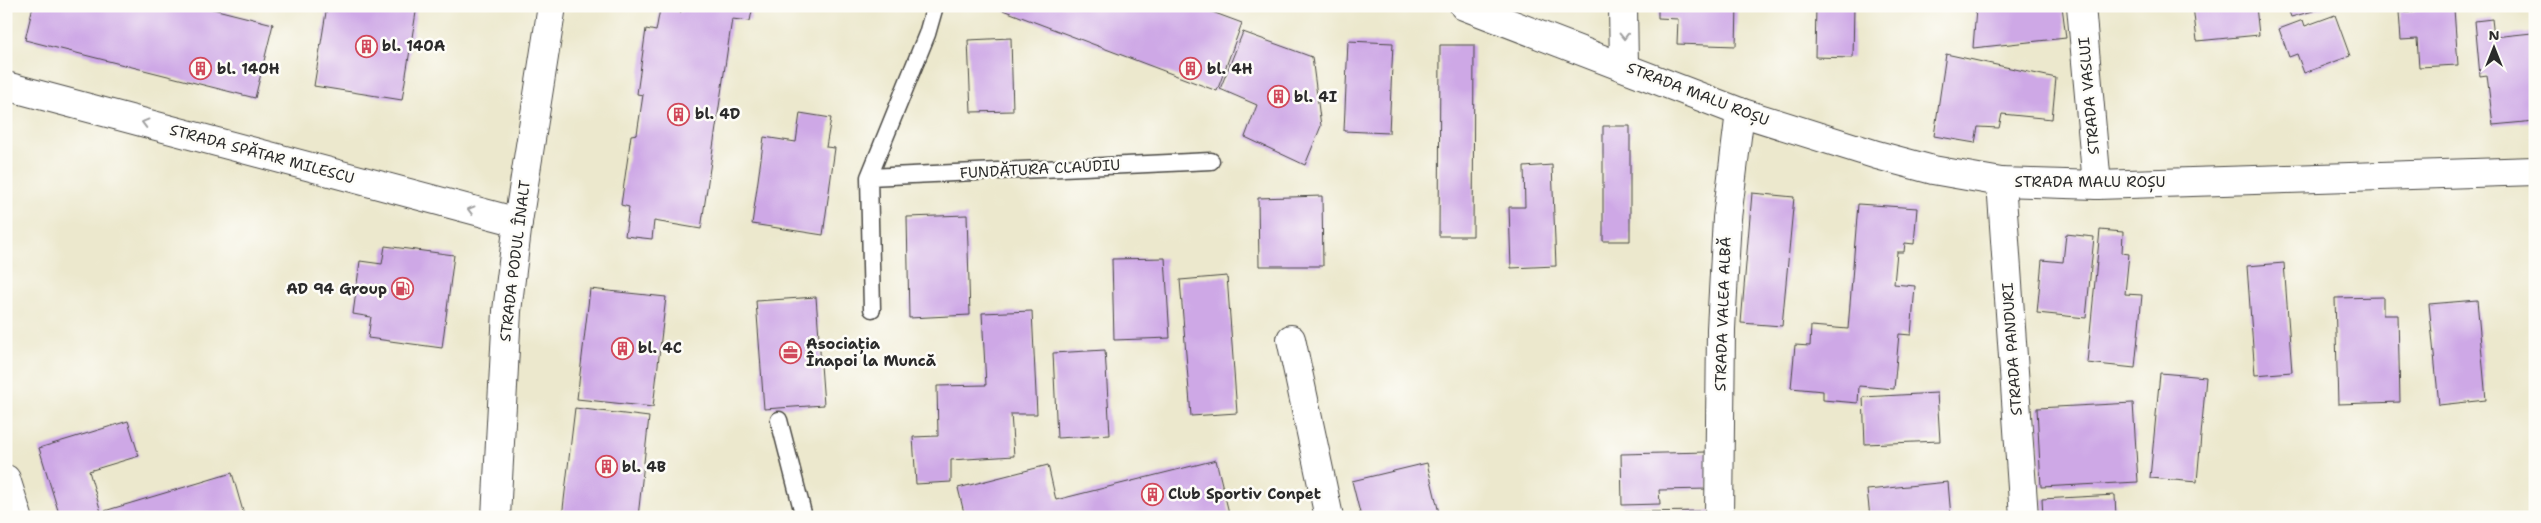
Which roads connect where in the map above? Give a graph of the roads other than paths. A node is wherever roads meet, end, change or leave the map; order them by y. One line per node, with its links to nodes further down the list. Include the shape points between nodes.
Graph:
1 (552, 6): 14 (street, STRADA PODUL ÎNALT)
2 (935, 6): 11 (lane, via 927,34)
3 (1464, 6): 6 (street, STRADA MALU ROȘU)
4 (1623, 6): 6 (street, one-way to 6)
5 (2080, 6): 13 (street, STRADA VASLUI)
6 (1624, 66): 8 (street, STRADA MALU ROȘU)
7 (6, 86): 14 (street, STRADA SPĂTAR MILESCU, one-way to 7)
8 (1740, 112): 12 (street, STRADA MALU ROȘU, via 1877,155 1934,170); 23 (street, STRADA VALEA ALBĂ, via 1726,227)
9 (1211, 161): 11 (lane, FUNDĂTURA CLAUDIU)
10 (2535, 171): 13 (street, STRADA MALU ROȘU)
11 (869, 177): 15 (lane)
12 (2001, 182): 13 (street, STRADA MALU ROȘU); 24 (street, STRADA PANDURI)
13 (2097, 185)
14 (518, 222): 20 (street, STRADA PODUL ÎNALT, via 507,311)
15 (872, 309)
16 (1291, 339): 22 (street)
17 (779, 420): 21 (lane)
18 (6, 479): 19 (street)
19 (18, 517)
20 (496, 517)
21 (804, 517)
22 (1329, 517)
23 (1719, 517)
24 (2024, 517)

